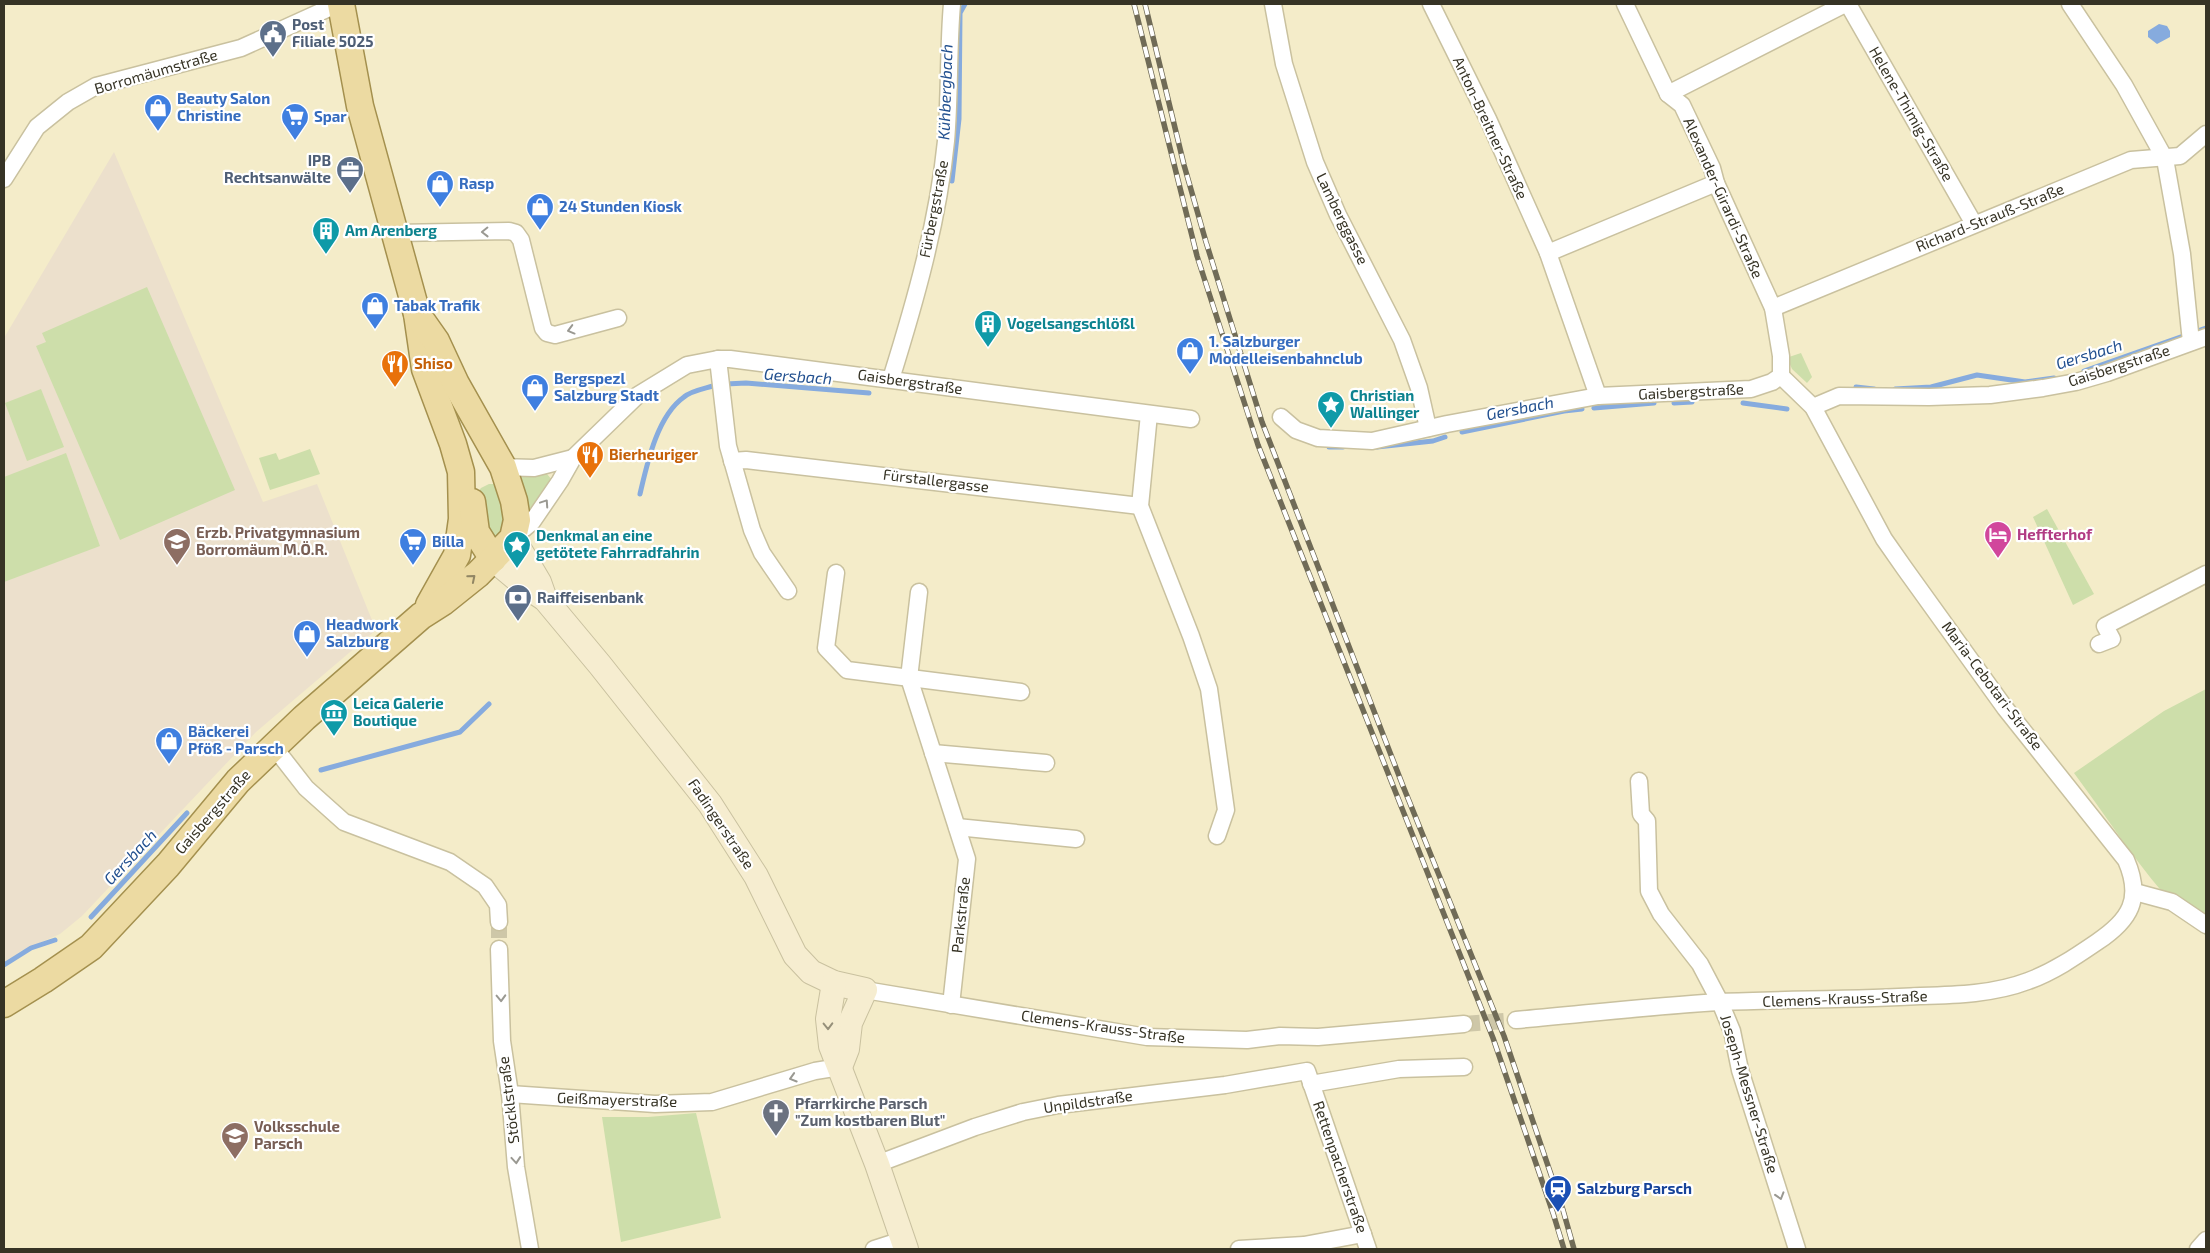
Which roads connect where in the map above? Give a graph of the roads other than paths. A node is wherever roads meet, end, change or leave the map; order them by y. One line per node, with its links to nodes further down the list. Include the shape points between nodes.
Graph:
1 (339, 4): 11 (street, Borromäumstraße, via 241,48 96,86 68,102 37,127); 14 (main road, via 360,106)
2 (952, 4): 22 (street, Fürbergstraße, via 946,141 935,214 912,313)
3 (1273, 4): 28 (street, Lamberggasse, via 1284,64 1315,162 1338,215 1402,340 1419,388)
4 (1431, 4): 15 (street, Anton-Breitner-Straße, via 1488,119)
5 (1625, 4): 8 (street, Alexander-Girardi-Straße)
6 (1846, 4): 8 (street); 13 (street, Helene-Thimig-Straße)
7 (2070, 4): 10 (street, via 2124,85)
8 (1668, 94): 12 (street, Alexander-Girardi-Straße, via 1682,105)
9 (2206, 134): 10 (street, Richard-Strauß-Straße, via 2180,156)
10 (2165, 159): 13 (street, Richard-Strauß-Straße, via 2130,160); 19 (street, via 2182,254 2190,324)
11 (4, 179)
12 (1716, 183): 15 (street); 16 (street, Alexander-Girardi-Straße)
13 (1974, 224): 16 (street, Richard-Strauß-Straße)
14 (395, 233): 17 (main road); 18 (street, one-way to 14, via 555,335 546,333 521,240 516,233)
15 (1548, 253): 23 (street, Anton-Breitner-Straße)
16 (1773, 308): 21 (street, Alexander-Girardi-Straße)
17 (417, 314): 31 (main road, via 436,341 456,384); 32 (main road, via 425,369 461,472)
18 (618, 318)
19 (2198, 340): 24 (street, Gaisbergstraße, via 2107,373 2043,388 1929,397 1839,396)
20 (718, 359): 22 (street, Gaisbergstraße); 29 (street, Gaisbergstraße, via 687,365 638,395); 30 (street)
21 (1781, 376): 23 (street, Gaisbergstraße, via 1751,389); 24 (street)
22 (892, 379): 25 (street, Gaisbergstraße)
23 (1598, 396): 28 (street, Gaisbergstraße)
24 (1813, 407): 52 (street, Maria-Cebotari-Straße, via 1884,539 2005,708 2126,860)
25 (1149, 414): 27 (street, Gaisbergstraße); 33 (street)
26 (1281, 417): 28 (street, Gaisbergstraße, via 1296,430 1318,438 1351,441 1391,438)
27 (1192, 419)
28 (1428, 428)
29 (573, 458): 31 (street, Gaisbergstraße, via 534,468); 34 (street, Gaisbergstraße, one-way to 29, via 532,522)
30 (732, 460): 33 (street, Fürstallergasse); 38 (street, via 752,530 762,553)
31 (503, 467): 32 (main road, via 483,471); 34 (main road, via 517,520)
32 (468, 483): 35 (main road, via 476,532); 41 (main road, Gaisbergstraße, via 457,555)
33 (1140, 506): 50 (street, via 1209,689 1226,810)
34 (513, 538): 35 (main road, Gaisbergstraße); 40 (street, Fadingerstraße, via 539,582)
35 (493, 559): 40 (street, Fadingerstraße); 41 (main road, Gaisbergstraße, one-way to 35, via 443,602)
36 (836, 572): 43 (street, via 826,648 848,670)
37 (2206, 574): 42 (street, via 2105,626 2112,639)
38 (788, 591)
39 (919, 592): 43 (street, Parkstraße)
40 (545, 599): 56 (street, Fadingerstraße, via 710,804 756,876 795,954 811,972)
41 (421, 616): 45 (main road, Gaisbergstraße)
42 (2099, 644)
43 (909, 678): 44 (street); 46 (street, Parkstraße)
44 (1022, 692)
45 (274, 747): 53 (street, via 306,788 344,822 450,862 485,886 498,905); 59 (main road, Gaisbergstraße, via 238,781 168,865 91,947)
46 (933, 753): 47 (street); 49 (street, Parkstraße)
47 (1046, 763)
48 (1639, 780): 58 (street, Joseph-Messner-Straße, via 1641,814 1647,821 1649,891 1661,914 1700,964)
49 (957, 826): 51 (street); 60 (street, Parkstraße, via 967,859)
50 (1216, 836)
51 (1076, 838)
52 (2135, 892): 54 (street, via 2172,902); 58 (street, Clemens-Krauss-Straße, via 2127,914 2112,933 2053,971 2014,986 1941,995)
53 (499, 922)
54 (2206, 925)
55 (499, 949): 66 (street, Stöcklstraße, one-way to 66, via 502,1041)
56 (834, 983): 57 (street, Clemens-Krauss-Straße); 63 (street, one-way to 63, via 828,1031)
57 (865, 990): 60 (street, Clemens-Krauss-Straße); 63 (street, via 850,1023 848,1049)
58 (1720, 1002): 61 (street, Clemens-Krauss-Straße); 74 (street, Joseph-Messner-Straße, one-way to 74, via 1732,1031)
59 (4, 1004)
60 (951, 1005): 62 (street, Clemens-Krauss-Straße, via 1147,1037 1228,1041)
61 (1516, 1020)
62 (1464, 1024)
63 (840, 1066): 66 (street, Geißmayerstraße, one-way to 66, via 712,1102 655,1104); 67 (street)
64 (1464, 1066): 65 (street, Rettenpacherstraße)
65 (1309, 1077): 67 (street, Unpildstraße, via 1058,1104 1023,1112); 69 (street, Rettenpacherstraße)
66 (510, 1094): 71 (street, Stöcklstraße, one-way to 71, via 516,1167)
67 (877, 1164): 70 (street)
68 (2206, 1240): 75 (street)
69 (1366, 1242): 73 (street)
70 (904, 1244): 72 (street)
71 (530, 1249)
72 (874, 1249)
73 (1239, 1249)
74 (1797, 1249)
75 (2198, 1249)

